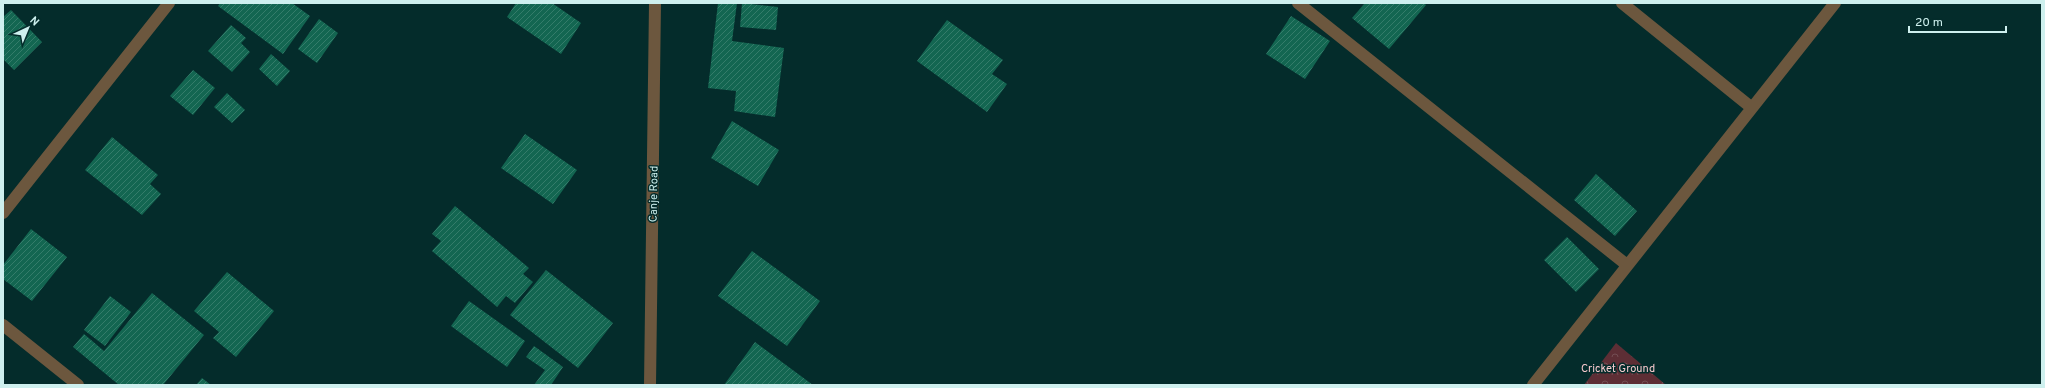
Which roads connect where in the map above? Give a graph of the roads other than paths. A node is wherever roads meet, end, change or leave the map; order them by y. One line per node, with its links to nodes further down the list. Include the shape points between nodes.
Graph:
1 (169, 3): 7 (street)
2 (655, 3): 11 (street, Canje Road)
3 (1298, 3): 8 (street)
4 (1622, 3): 6 (street)
5 (1835, 3): 6 (street)
6 (1752, 108): 8 (street)
7 (3, 213)
8 (1628, 265): 12 (street)
9 (3, 325): 10 (street)
10 (78, 385)
11 (650, 385)
12 (1533, 385)

